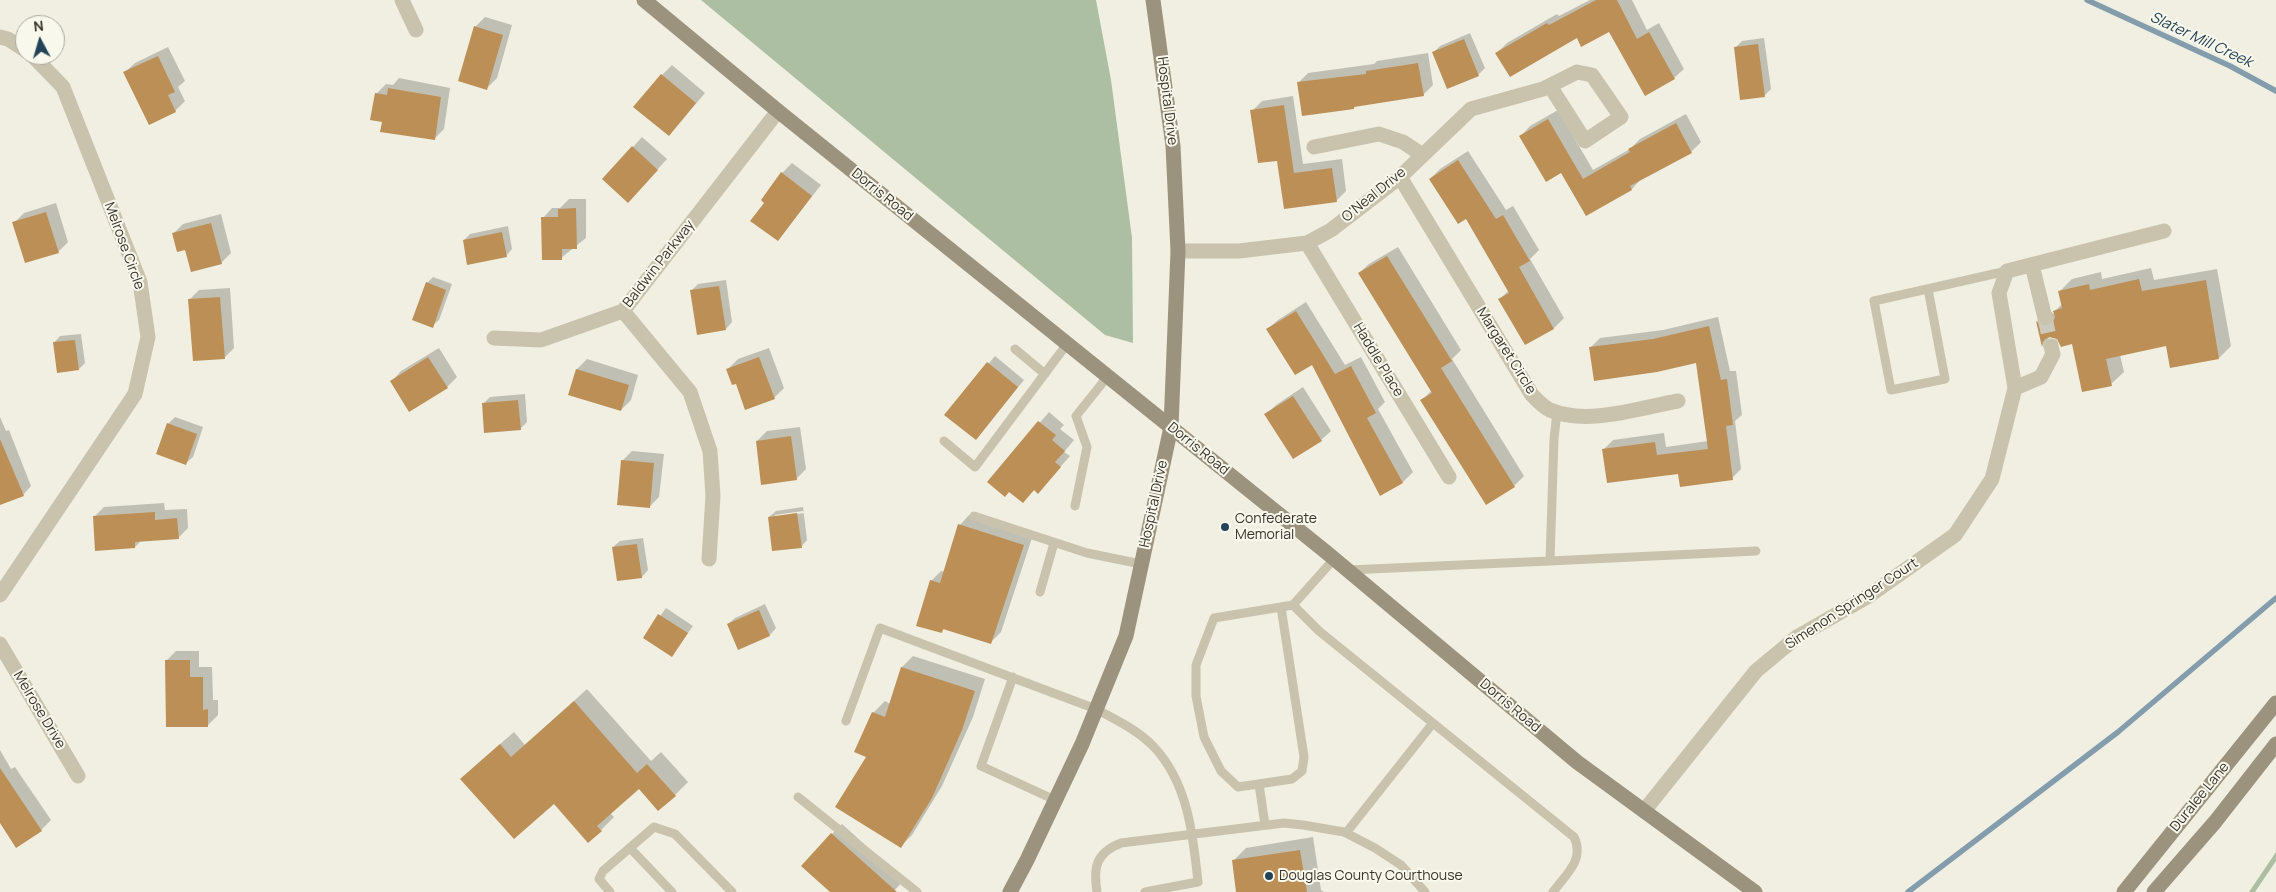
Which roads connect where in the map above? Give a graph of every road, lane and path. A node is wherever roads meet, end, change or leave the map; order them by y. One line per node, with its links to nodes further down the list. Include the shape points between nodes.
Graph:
1 (402, 0): 4 (street)
2 (644, 0): 9 (street, Dorris Road)
3 (1153, 0): 15 (street, Hospital Drive, via 1173,146)
4 (416, 30)
5 (0, 37): 6 (street)
6 (15, 44)
7 (42, 65): 43 (street, Melrose Circle, via 63,87 140,282 148,337 136,394)
8 (1550, 86): 8 (street, O'Neal Drive, via 1577,72 1592,75 1621,118 1585,141); 11 (street, O'Neal Drive, via 1471,109)
9 (778, 112): 19 (street, Baldwin Parkway); 22 (street, Dorris Road)
10 (1314, 147): 11 (street, via 1379,134 1403,142)
11 (1421, 154): 12 (street, O'Neal Drive)
12 (1400, 177): 14 (street, O'Neal Drive, via 1331,230); 29 (street, Margaret Circle, via 1532,395 1548,410)
13 (2164, 231): 16 (street)
14 (1307, 243): 15 (street, O'Neal Drive, via 1239,251); 32 (street, Haddle Place)
15 (1178, 251): 30 (street, Hospital Drive)
16 (2032, 265): 17 (street); 20 (street)
17 (2007, 271): 18 (lane); 27 (street, Simenon Springer Court, via 1999,293)
18 (1928, 289): 18 (lane, via 1874,301 1891,390 1945,378)
19 (623, 311): 21 (street, Baldwin Parkway, via 541,340); 37 (street, via 690,392 710,451 713,496)
20 (2045, 318)
21 (494, 338)
22 (1068, 344): 25 (lane); 26 (street, Dorris Road)
23 (2051, 346): 27 (street, via 2053,354 2040,378)
24 (1015, 349): 25 (lane)
25 (1045, 374): 31 (lane, via 975,467)
26 (1108, 376): 30 (street, Dorris Road); 33 (lane, via 1076,416 1087,447)
27 (2015, 388): 57 (street, Simenon Springer Court, via 1992,479 1955,535 1867,597 1797,637 1756,671)
28 (1678, 401): 29 (street, Margaret Circle, via 1598,416 1574,417)
29 (1557, 412): 39 (lane)
30 (1171, 427): 38 (street, Dorris Road); 40 (street, Hospital Drive)
31 (944, 441)
32 (1449, 476)
33 (1075, 506)
34 (974, 516): 35 (lane)
35 (1054, 543): 40 (lane); 42 (lane)
36 (1756, 551): 39 (lane)
37 (709, 559)
38 (1334, 559): 41 (street, Dorris Road); 44 (lane)
39 (1550, 561): 41 (lane)
40 (1141, 564): 49 (street, Hospital Drive, via 1126,636)
41 (1348, 570): 57 (street, Dorris Road, via 1577,762)
42 (1040, 592)
43 (0, 595)
44 (1293, 605): 45 (lane); 51 (lane, via 1319,631)
45 (1281, 607): 54 (lane, via 1304,757 1302,771 1292,779); 54 (lane, via 1214,618 1196,665 1196,696 1204,738 1221,771 1238,787)
46 (0, 644): 53 (street, Melrose Drive)
47 (1013, 677): 49 (lane); 50 (lane, via 880,628); 56 (lane, via 981,766)
48 (2276, 703): 72 (street, Duralee Lane)
49 (1096, 709): 56 (street, Hospital Drive); 60 (lane, via 1128,726 1154,746 1173,773 1186,803)
50 (846, 721)
51 (1433, 723): 59 (lane); 70 (lane, via 1574,837 1579,847 1577,860)
52 (2276, 744): 73 (street, Duralee Lane, via 2215,822)
53 (78, 776)
54 (1259, 784): 58 (lane)
55 (798, 797): 65 (lane)
56 (1055, 800): 66 (street, Hospital Drive)
57 (1644, 811): 71 (street, Dorris Road)
58 (1265, 825): 59 (lane, via 1284,823); 60 (lane)
59 (1346, 833): 69 (lane, via 1401,865)
60 (1192, 834): 67 (lane, via 1110,848 1096,865); 68 (lane, via 1198,882)
61 (630, 848): 62 (lane, via 603,871 599,879); 63 (lane); 64 (lane, via 654,827 675,834)
62 (610, 892)
63 (672, 892)
64 (732, 892)
65 (916, 892)
66 (1010, 892)
67 (1097, 892)
68 (1145, 892)
69 (1425, 892)
70 (1553, 892)
71 (1755, 892)
72 (2124, 892)
73 (2154, 892)

